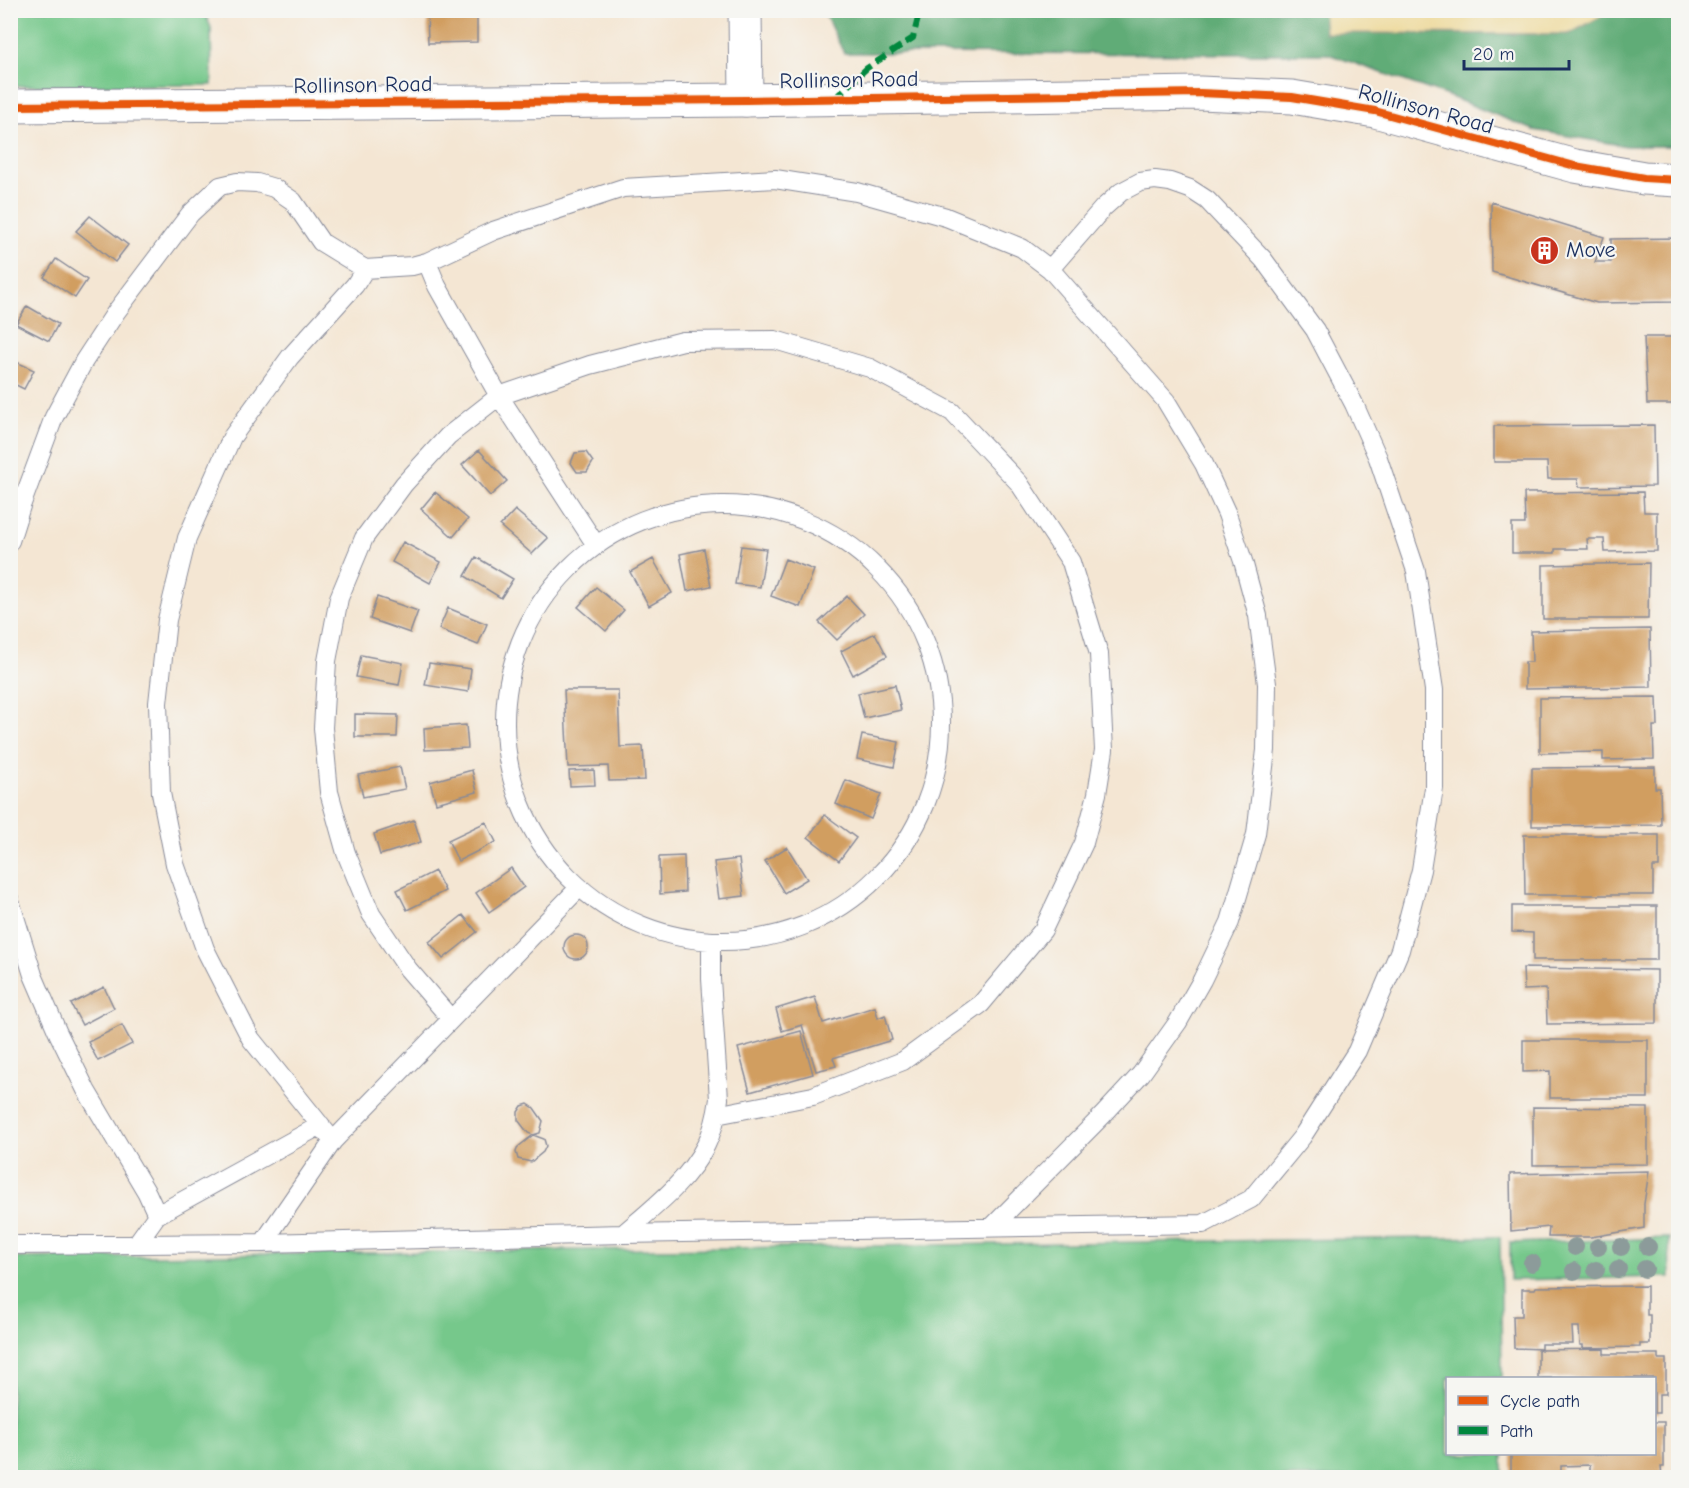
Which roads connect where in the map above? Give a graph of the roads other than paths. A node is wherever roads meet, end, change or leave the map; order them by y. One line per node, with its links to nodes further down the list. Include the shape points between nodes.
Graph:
1 (745, 10): 2 (street)
2 (746, 100): 3 (street, Rollinson Road); 4 (street, Rollinson Road, via 1200,93 1292,97 1375,111 1575,166)
3 (10, 106)
4 (1678, 180)
5 (427, 262): 6 (lane); 7 (lane, via 494,231 623,188 775,179 857,192 945,217 1022,248); 8 (lane)
6 (365, 269): 9 (lane, via 321,242 293,201 274,188 237,182 220,186 190,214 84,361 54,417); 16 (lane, via 290,357 232,437 187,538 167,620 158,703 161,793 175,864 205,949 251,1039)
7 (1050, 269): 19 (lane, via 1166,401 1204,464 1227,514 1258,616 1267,684 1266,750 1256,834 1230,922 1179,1022 1141,1074 1104,1115); 19 (lane, via 1121,192 1140,182 1170,182 1207,200 1263,260 1315,330 1378,458 1416,571 1434,690 1434,788 1421,870 1400,950 1357,1051 1302,1137 1251,1199 1203,1224)
8 (499, 396): 10 (lane); 14 (lane, via 448,436 404,484 364,537 339,598 327,662 323,728 329,792 346,853 371,914 408,969); 15 (lane, via 590,365 683,341 776,340 870,368 952,412 1019,483 1071,562 1093,633 1099,654 1104,750 1097,794 1084,843 1043,930 981,1004 903,1060 813,1096)
9 (10, 541)
10 (596, 545): 11 (lane, via 560,577 532,617 513,662 505,711 509,759 519,806); 13 (lane, via 646,518 700,505 756,506 809,520 857,548 897,587 926,635 941,688 942,743 930,797 904,846 867,887 820,918 768,935)
11 (574, 893): 13 (lane, via 662,933); 14 (lane)
12 (10, 901): 18 (lane, via 33,975 58,1033)
13 (711, 944): 15 (lane, via 719,1099)
14 (450, 1019): 17 (lane)
15 (716, 1115): 20 (lane, via 706,1145 687,1173)
16 (321, 1125): 17 (lane); 18 (lane)
17 (333, 1141): 22 (lane)
18 (157, 1215): 21 (lane)
19 (990, 1228): 20 (lane)
20 (623, 1234): 22 (lane)
21 (137, 1243): 22 (lane); 23 (lane)
22 (263, 1243)
23 (10, 1245)

